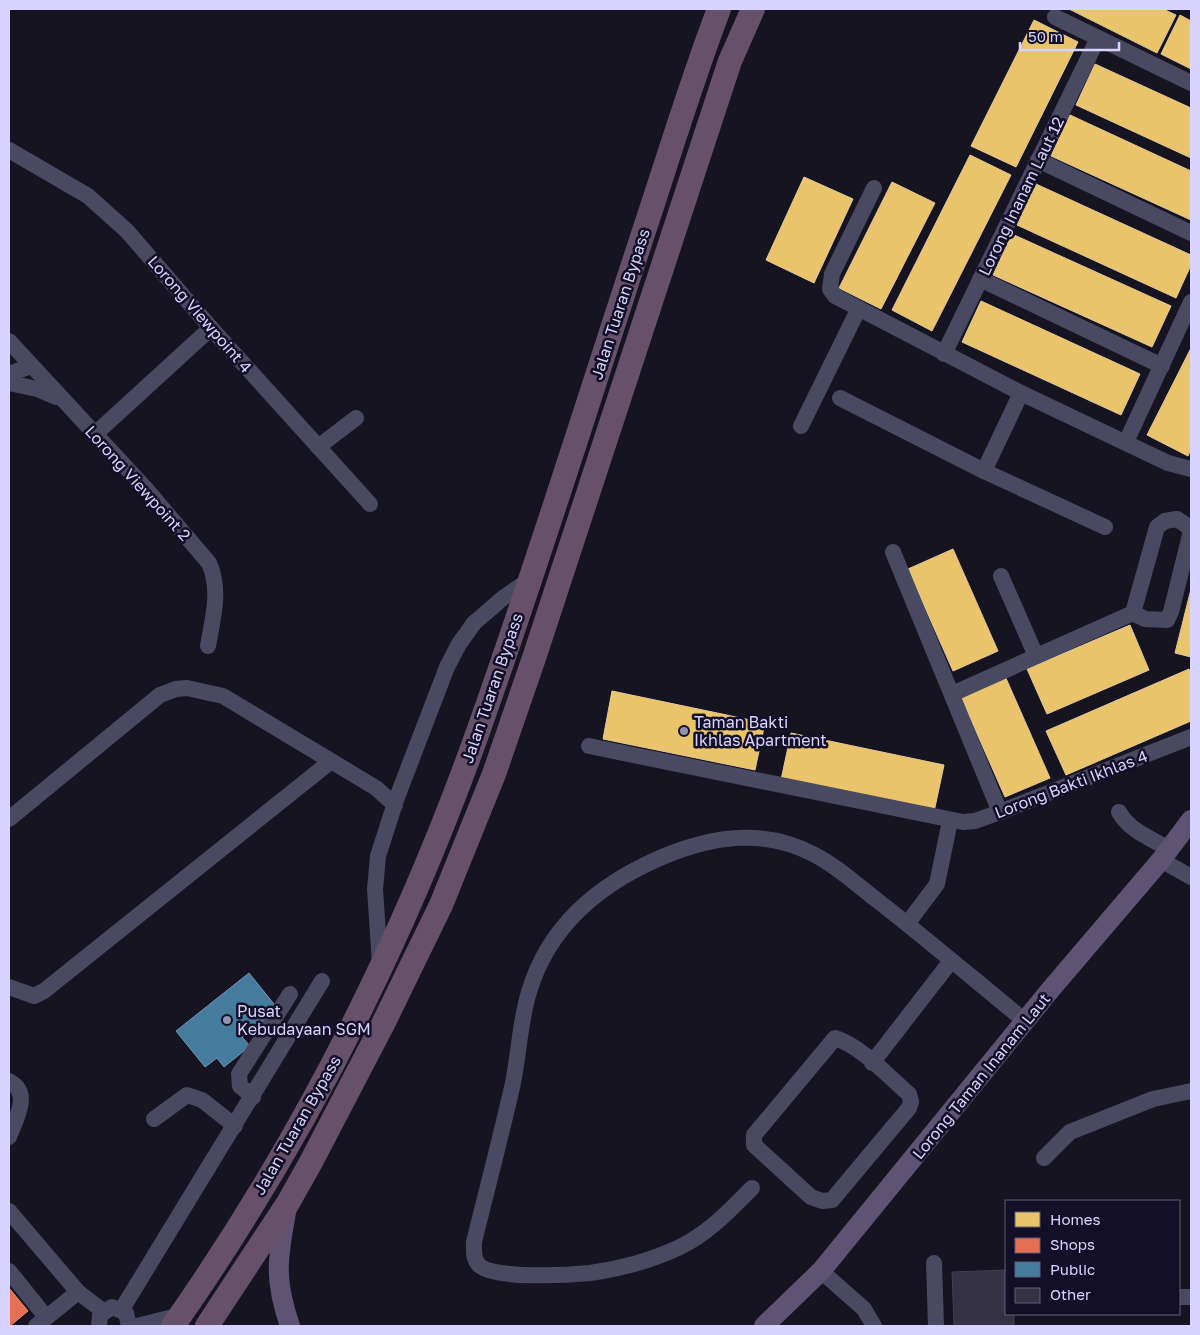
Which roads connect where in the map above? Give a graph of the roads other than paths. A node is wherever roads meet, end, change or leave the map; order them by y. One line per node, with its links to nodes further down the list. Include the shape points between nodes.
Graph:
1 (719, 9): 34 (highway, Jalan Tuaran Bypass)
2 (753, 9): 68 (highway, Jalan Tuaran Bypass, via 730,61 494,774 441,905 339,1111)
3 (1055, 17): 4 (street)
4 (1098, 38): 5 (street); 7 (street, Lorong Inanam Laut 12)
5 (1191, 83)
6 (9, 150): 13 (street, Lorong Viewpoint 4, via 53,174 105,209)
7 (1038, 160): 9 (street); 10 (street, Lorong Inanam Laut 12)
8 (874, 188): 12 (street, via 830,282 835,296)
9 (1191, 233)
10 (980, 279): 15 (street, Lorong Inanam Laut 12); 17 (street)
11 (1191, 302): 17 (street)
12 (858, 310): 15 (street); 24 (street)
13 (211, 328): 25 (street); 27 (street, Lorong Viewpoint 4)
14 (9, 341): 16 (street, Lorong Viewpoint 2)
15 (944, 354): 20 (street)
16 (31, 366): 18 (street); 22 (street, Lorong Viewpoint 2)
17 (1162, 366): 26 (street)
18 (9, 374)
19 (9, 384): 22 (street, via 37,389)
20 (1021, 393): 26 (street); 29 (street)
21 (840, 398): 29 (street)
22 (62, 400): 25 (street, Lorong Viewpoint 2)
23 (356, 418): 27 (street)
24 (800, 426)
25 (94, 435): 36 (street, Lorong Viewpoint 2, via 146,489 209,563 217,593)
26 (1126, 442): 28 (street, via 1168,463)
27 (318, 447): 30 (street, Lorong Viewpoint 4)
28 (1191, 469)
29 (984, 471): 31 (street)
30 (370, 504)
31 (1104, 527)
32 (893, 552): 38 (street)
33 (1000, 576): 37 (street)
34 (529, 580): 43 (street, via 474,624 459,644 447,667); 54 (highway, Jalan Tuaran Bypass, via 480,726 435,845)
35 (1133, 613): 35 (street, via 1161,621 1167,620 1171,612 1191,531 1177,519 1165,521 1157,528); 37 (street)
36 (208, 646)
37 (1036, 656): 38 (street)
38 (952, 694): 45 (street)
39 (1191, 737): 45 (street, Lorong Bakti Ikhlas 4)
40 (589, 746): 49 (street, Lorong Bakti Ikhlas 4)
41 (330, 762): 42 (street); 47 (street, via 223,696 176,689 160,695); 56 (street, via 44,991 34,996)
42 (376, 788): 43 (street); 44 (street)
43 (401, 788): 44 (street)
44 (395, 805): 54 (street, via 376,868)
45 (1000, 812): 49 (street, Lorong Bakti Ikhlas 4, via 975,821)
46 (1119, 812): 50 (street, via 1125,823)
47 (9, 818)
48 (1191, 820): 50 (main road, Lorong Taman Inanam Laut)
49 (950, 821): 52 (street, via 937,884)
50 (1165, 854): 51 (street); 58 (main road, Lorong Taman Inanam Laut)
51 (1191, 877)
52 (907, 924): 53 (street); 67 (street, via 813,854 786,844 743,837 719,838 650,862 619,878 593,895 572,915 552,942 537,968 528,994 513,1083 474,1242 479,1265 497,1273 563,1274 591,1273 649,1259 679,1248 715,1226)
53 (951, 961): 58 (street); 59 (street)
54 (380, 969): 76 (highway, Jalan Tuaran Bypass, via 326,1079 238,1227)
55 (322, 981): 62 (street)
56 (9, 987)
57 (290, 994): 62 (street, via 239,1074 240,1086)
58 (1025, 1021): 72 (main road, Lorong Taman Inanam Laut)
59 (872, 1063): 59 (street, via 844,1041 835,1038 754,1135 754,1145 811,1197 832,1200 910,1108 909,1094)
60 (9, 1081): 65 (street, via 18,1086 22,1097)
61 (1191, 1091): 66 (street, via 1153,1099 1070,1132)
62 (253, 1097): 64 (street)
63 (154, 1119): 64 (street, via 187,1096 202,1100)
64 (235, 1126): 74 (street)
65 (9, 1137)
66 (1044, 1158)
67 (752, 1188)
68 (288, 1203): 80 (highway, Jalan Tuaran Bypass); 81 (main road, via 277,1260 282,1302)
69 (9, 1210): 73 (street)
70 (934, 1264): 84 (street)
71 (9, 1271): 77 (street)
72 (821, 1271): 82 (main road, Lorong Taman Inanam Laut); 83 (street, via 864,1309)
73 (78, 1292): 75 (street); 77 (street)
74 (122, 1309): 75 (street, via 112,1307); 78 (street, via 129,1318)
75 (101, 1319)
76 (177, 1320): 79 (street)
77 (41, 1322)
78 (129, 1326)
79 (137, 1326)
80 (207, 1326)
81 (290, 1326)
82 (764, 1326)
83 (874, 1326)
84 (936, 1326)

